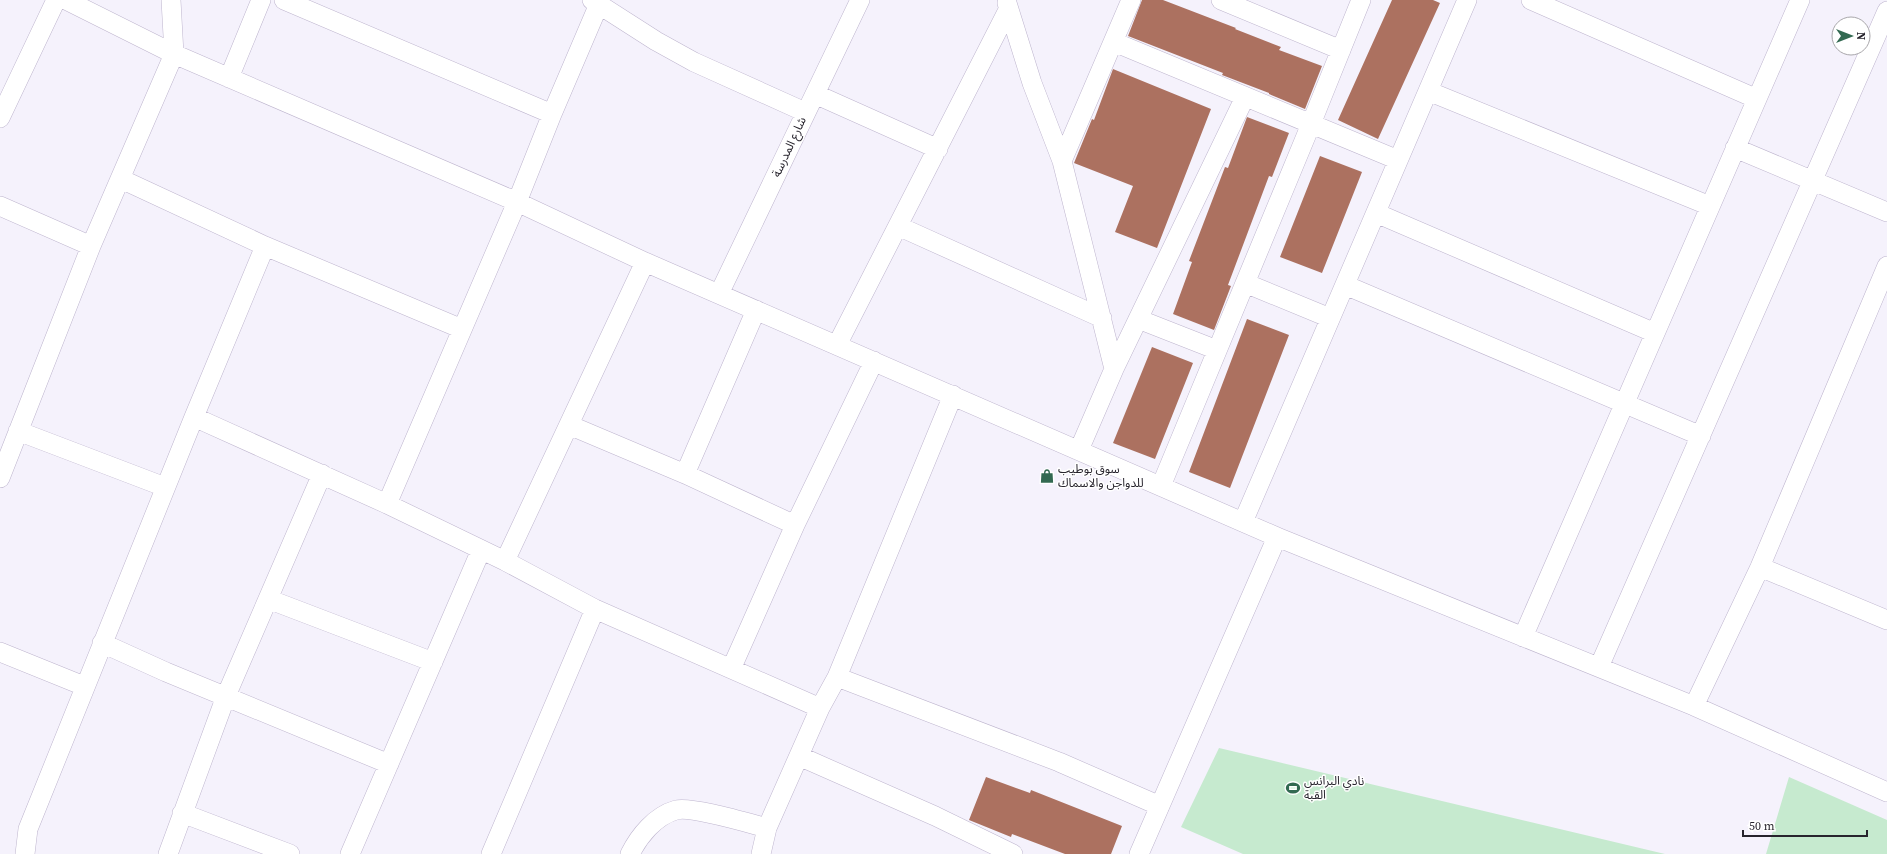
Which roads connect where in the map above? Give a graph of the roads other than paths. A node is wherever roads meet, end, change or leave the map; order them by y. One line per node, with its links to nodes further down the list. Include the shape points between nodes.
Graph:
1 (56, 0): 26 (street)
2 (66, 0): 18 (street)
3 (171, 0): 18 (street)
4 (261, 0): 19 (street)
5 (284, 0): 25 (street)
6 (860, 0): 21 (street, شارع المدرسة)
7 (1131, 0): 16 (street)
8 (1221, 0): 17 (street)
9 (1361, 0): 17 (street)
10 (1467, 0): 20 (street)
11 (1531, 0): 23 (street)
12 (1800, 0): 23 (street)
13 (595, 2): 24 (street, via 694,62); 25 (street)
14 (1007, 5): 29 (street); 31 (street, via 1032,83)
15 (1887, 11): 33 (street)
16 (1114, 42): 22 (street); 31 (street)
17 (1341, 50): 27 (street)
18 (174, 54): 19 (street); 32 (street)
19 (229, 78): 34 (street)
20 (1428, 91): 30 (street); 36 (street)
21 (815, 94): 24 (street, شارع المدرسة); 29 (street)
22 (1245, 97): 27 (street); 50 (street)
23 (1757, 99): 28 (street)
24 (805, 112): 46 (street, شارع المدرسة)
25 (552, 114): 34 (street)
26 (0, 118)
27 (1311, 124): 30 (street); 44 (street)
28 (1736, 148): 33 (street); 36 (street)
29 (938, 149): 39 (street)
30 (1398, 160): 38 (street)
31 (1062, 161): 48 (street)
32 (121, 179): 40 (street); 41 (street)
33 (1813, 181): 37 (street); 62 (street)
34 (517, 202): 42 (street); 51 (street)
35 (0, 206): 40 (street)
36 (1710, 206): 52 (street)
37 (1887, 212)
38 (1376, 213): 45 (street); 52 (street)
39 (898, 226): 48 (street); 53 (street)
40 (91, 246): 61 (street)
41 (265, 246): 51 (street); 59 (street)
42 (645, 262): 46 (street); 60 (street)
43 (1887, 266): 75 (street)
44 (1245, 283): 49 (street); 54 (street)
45 (1345, 285): 49 (street); 58 (street)
46 (719, 294): 47 (street)
47 (756, 310): 53 (street); 65 (street)
48 (1102, 318): 56 (street)
49 (1330, 318): 70 (street)
50 (1138, 319): 54 (street); 56 (street)
51 (462, 329): 69 (street)
52 (1655, 333): 58 (street)
53 (837, 345): 55 (street)
54 (1217, 350): 67 (street)
55 (874, 361): 57 (street); 71 (street)
56 (1114, 369): 63 (street)
57 (953, 395): 63 (street); 85 (street)
58 (1625, 403): 62 (street); 79 (street)
59 (194, 416): 64 (street); 68 (street)
60 (569, 425): 65 (street); 74 (street)
61 (18, 431): 66 (street); 68 (street)
62 (1701, 436): 84 (street)
63 (1078, 450): 67 (street)
64 (322, 474): 69 (street); 76 (street)
65 (685, 474): 71 (street)
66 (0, 478)
67 (1160, 486): 70 (street)
68 (165, 487): 80 (street)
69 (387, 504): 73 (street)
70 (1243, 522): 72 (street)
71 (795, 526): 83 (street)
72 (1277, 537): 79 (street); 93 (street)
73 (480, 550): 74 (street); 82 (street)
74 (505, 561): 77 (street)
75 (1760, 567): 78 (street); 88 (street)
76 (268, 599): 82 (street); 87 (street)
77 (595, 609): 83 (street); 100 (street)
78 (1887, 620)
79 (1523, 636): 84 (street)
80 (102, 643): 86 (street); 87 (street)
81 (0, 652): 86 (street)
82 (432, 662): 91 (street)
83 (732, 667): 89 (street)
84 (1599, 667): 88 (street)
85 (837, 677): 89 (street); 93 (street, via 1059,762)
86 (84, 686): 96 (street, via 28,829)
87 (226, 696): 91 (street); 94 (street)
88 (1694, 706): 92 (street)
89 (820, 708): 90 (street)
90 (799, 756): 95 (street); 103 (street, via 935,816)
91 (389, 764): 99 (street)
92 (1887, 792)
93 (1160, 806): 104 (street)
94 (182, 813): 97 (street); 98 (street)
95 (767, 828): 101 (street, via 698,811 677,810 660,817 637,841); 102 (street)
96 (25, 854)
97 (168, 854)
98 (290, 854)
99 (350, 854)
100 (491, 854)
101 (630, 854)
102 (761, 854)
103 (1013, 854)
104 (1139, 854)

